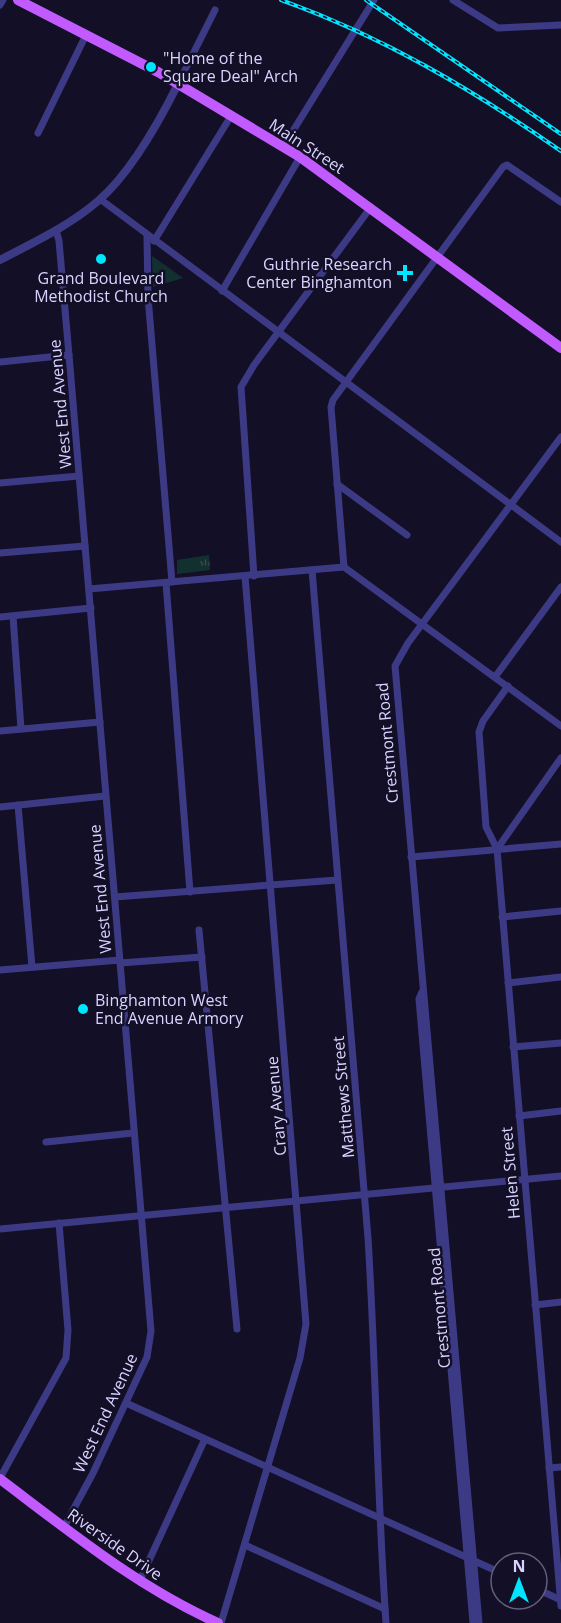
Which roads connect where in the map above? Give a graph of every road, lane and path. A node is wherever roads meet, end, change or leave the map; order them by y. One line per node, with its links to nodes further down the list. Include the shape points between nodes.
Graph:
1 (3, 0): 5 (street)
2 (18, 0): 8 (main road, Main Street)
3 (374, 0): 12 (street)
4 (453, 0): 7 (street, via 498,28)
5 (0, 5)
6 (215, 10): 9 (street)
7 (561, 25)
8 (86, 35): 9 (main road, Main Street); 11 (street)
9 (178, 84): 10 (main road, Main Street); 14 (street, via 143,145)
10 (231, 116): 12 (main road, Main Street); 19 (street)
11 (38, 133)
12 (283, 147): 13 (main road, Main Street)
13 (300, 158): 16 (main road, Main Street); 22 (street)
14 (100, 199): 17 (street); 18 (street)
15 (561, 202): 20 (street, via 507,165)
16 (371, 207): 20 (main road, Main Street); 23 (street)
17 (56, 230): 21 (street); 25 (street, West End Avenue)
18 (147, 236): 19 (street); 41 (street)
19 (154, 242): 22 (street)
20 (438, 257): 24 (main road, Main Street); 27 (street)
21 (0, 260)
22 (222, 291): 23 (street)
23 (279, 333): 27 (street); 40 (street, via 254,365 240,393)
24 (561, 348)
25 (69, 355): 26 (street); 29 (street, West End Avenue)
26 (0, 362)
27 (346, 383): 31 (street, via 331,407); 32 (street)
28 (561, 437): 32 (street, Crestmont Road)
29 (79, 476): 30 (street); 35 (street, West End Avenue)
30 (0, 483)
31 (337, 484): 33 (street); 37 (street)
32 (511, 505): 34 (street); 47 (street, Crestmont Road)
33 (407, 535)
34 (561, 542)
35 (85, 546): 36 (street); 43 (street, West End Avenue)
36 (0, 553)
37 (345, 567): 38 (street); 47 (street)
38 (312, 570): 40 (street); 61 (street, Matthews Street)
39 (245, 576): 40 (street); 41 (street); 62 (street, Crary Avenue)
40 (254, 576)
41 (169, 583): 43 (street); 63 (street)
42 (561, 587): 48 (street)
43 (89, 589): 44 (street, West End Avenue)
44 (91, 608): 45 (street); 50 (street, West End Avenue)
45 (13, 616): 46 (street); 52 (street)
46 (0, 617)
47 (422, 624): 48 (street); 60 (street, Crestmont Road, via 395,666)
48 (495, 677): 49 (street)
49 (508, 687): 51 (street); 59 (street, Helen Street, via 479,732 486,827)
50 (100, 722): 52 (street); 55 (street, West End Avenue)
51 (561, 726)
52 (21, 729): 53 (street)
53 (0, 731)
54 (561, 758): 59 (street)
55 (105, 796): 56 (street); 64 (street, West End Avenue)
56 (18, 805): 57 (street); 70 (street)
57 (0, 807)
58 (561, 844): 59 (street)
59 (497, 849): 60 (street); 66 (street, Helen Street)
60 (411, 857): 82 (street, Crestmont Road, via 422,992 419,999)
61 (338, 880): 62 (street); 83 (street, Matthews Street)
62 (271, 885): 63 (street); 84 (street, Crary Avenue)
63 (190, 891): 64 (street)
64 (115, 897): 69 (street, West End Avenue)
65 (561, 911): 66 (street)
66 (502, 917): 73 (street, Helen Street)
67 (199, 930): 68 (street)
68 (202, 957): 69 (street); 85 (street)
69 (120, 962): 70 (street); 78 (street, West End Avenue)
70 (32, 967): 71 (street)
71 (0, 970)
72 (561, 977): 73 (street)
73 (508, 983): 75 (street, Helen Street)
74 (561, 1043): 75 (street)
75 (513, 1047): 77 (street, Helen Street)
76 (561, 1111): 77 (street)
77 (519, 1116): 81 (street, Helen Street)
78 (133, 1133): 79 (street); 86 (street, West End Avenue)
79 (46, 1142)
80 (561, 1176): 81 (street)
81 (524, 1180): 82 (street); 90 (street, Helen Street)
82 (439, 1188): 83 (street); 102 (street, Crestmont Road)
83 (364, 1195): 84 (street); 98 (street, Matthews Street, via 374,1341)
84 (297, 1202): 85 (street); 96 (street, Crary Avenue, via 306,1314 304,1342)
85 (225, 1208): 86 (street); 91 (street)
86 (141, 1216): 87 (street); 92 (street, West End Avenue, via 150,1343)
87 (59, 1223): 88 (street); 97 (street, via 67,1354 62,1370)
88 (0, 1229)
89 (561, 1302): 90 (street)
90 (535, 1305): 95 (street, Helen Street)
91 (237, 1329)
92 (126, 1403): 93 (street); 99 (street, West End Avenue)
93 (204, 1441): 96 (street); 104 (street)
94 (561, 1467): 95 (street)
95 (549, 1468): 101 (street, Helen Street)
96 (267, 1469): 98 (street); 100 (street, Crary Avenue)
97 (0, 1478): 99 (main road, Riverside Drive)
98 (378, 1520): 102 (street); 107 (street, Matthews Street)
99 (64, 1527): 104 (main road, Riverside Drive)
100 (245, 1545): 107 (street); 108 (street, Crary Avenue)
101 (559, 1557): 105 (street, Helen Street)
102 (470, 1560): 103 (street); 110 (street, Crestmont Road); 111 (street, Crestmont Road)
103 (489, 1568)
104 (140, 1580): 108 (main road, Riverside Drive, via 168,1599)
105 (561, 1600): 106 (street, Helen Street)
106 (561, 1606)
107 (385, 1610): 109 (street, Matthews Street)
108 (220, 1623)
109 (386, 1623)
110 (472, 1623)
111 (479, 1623)

